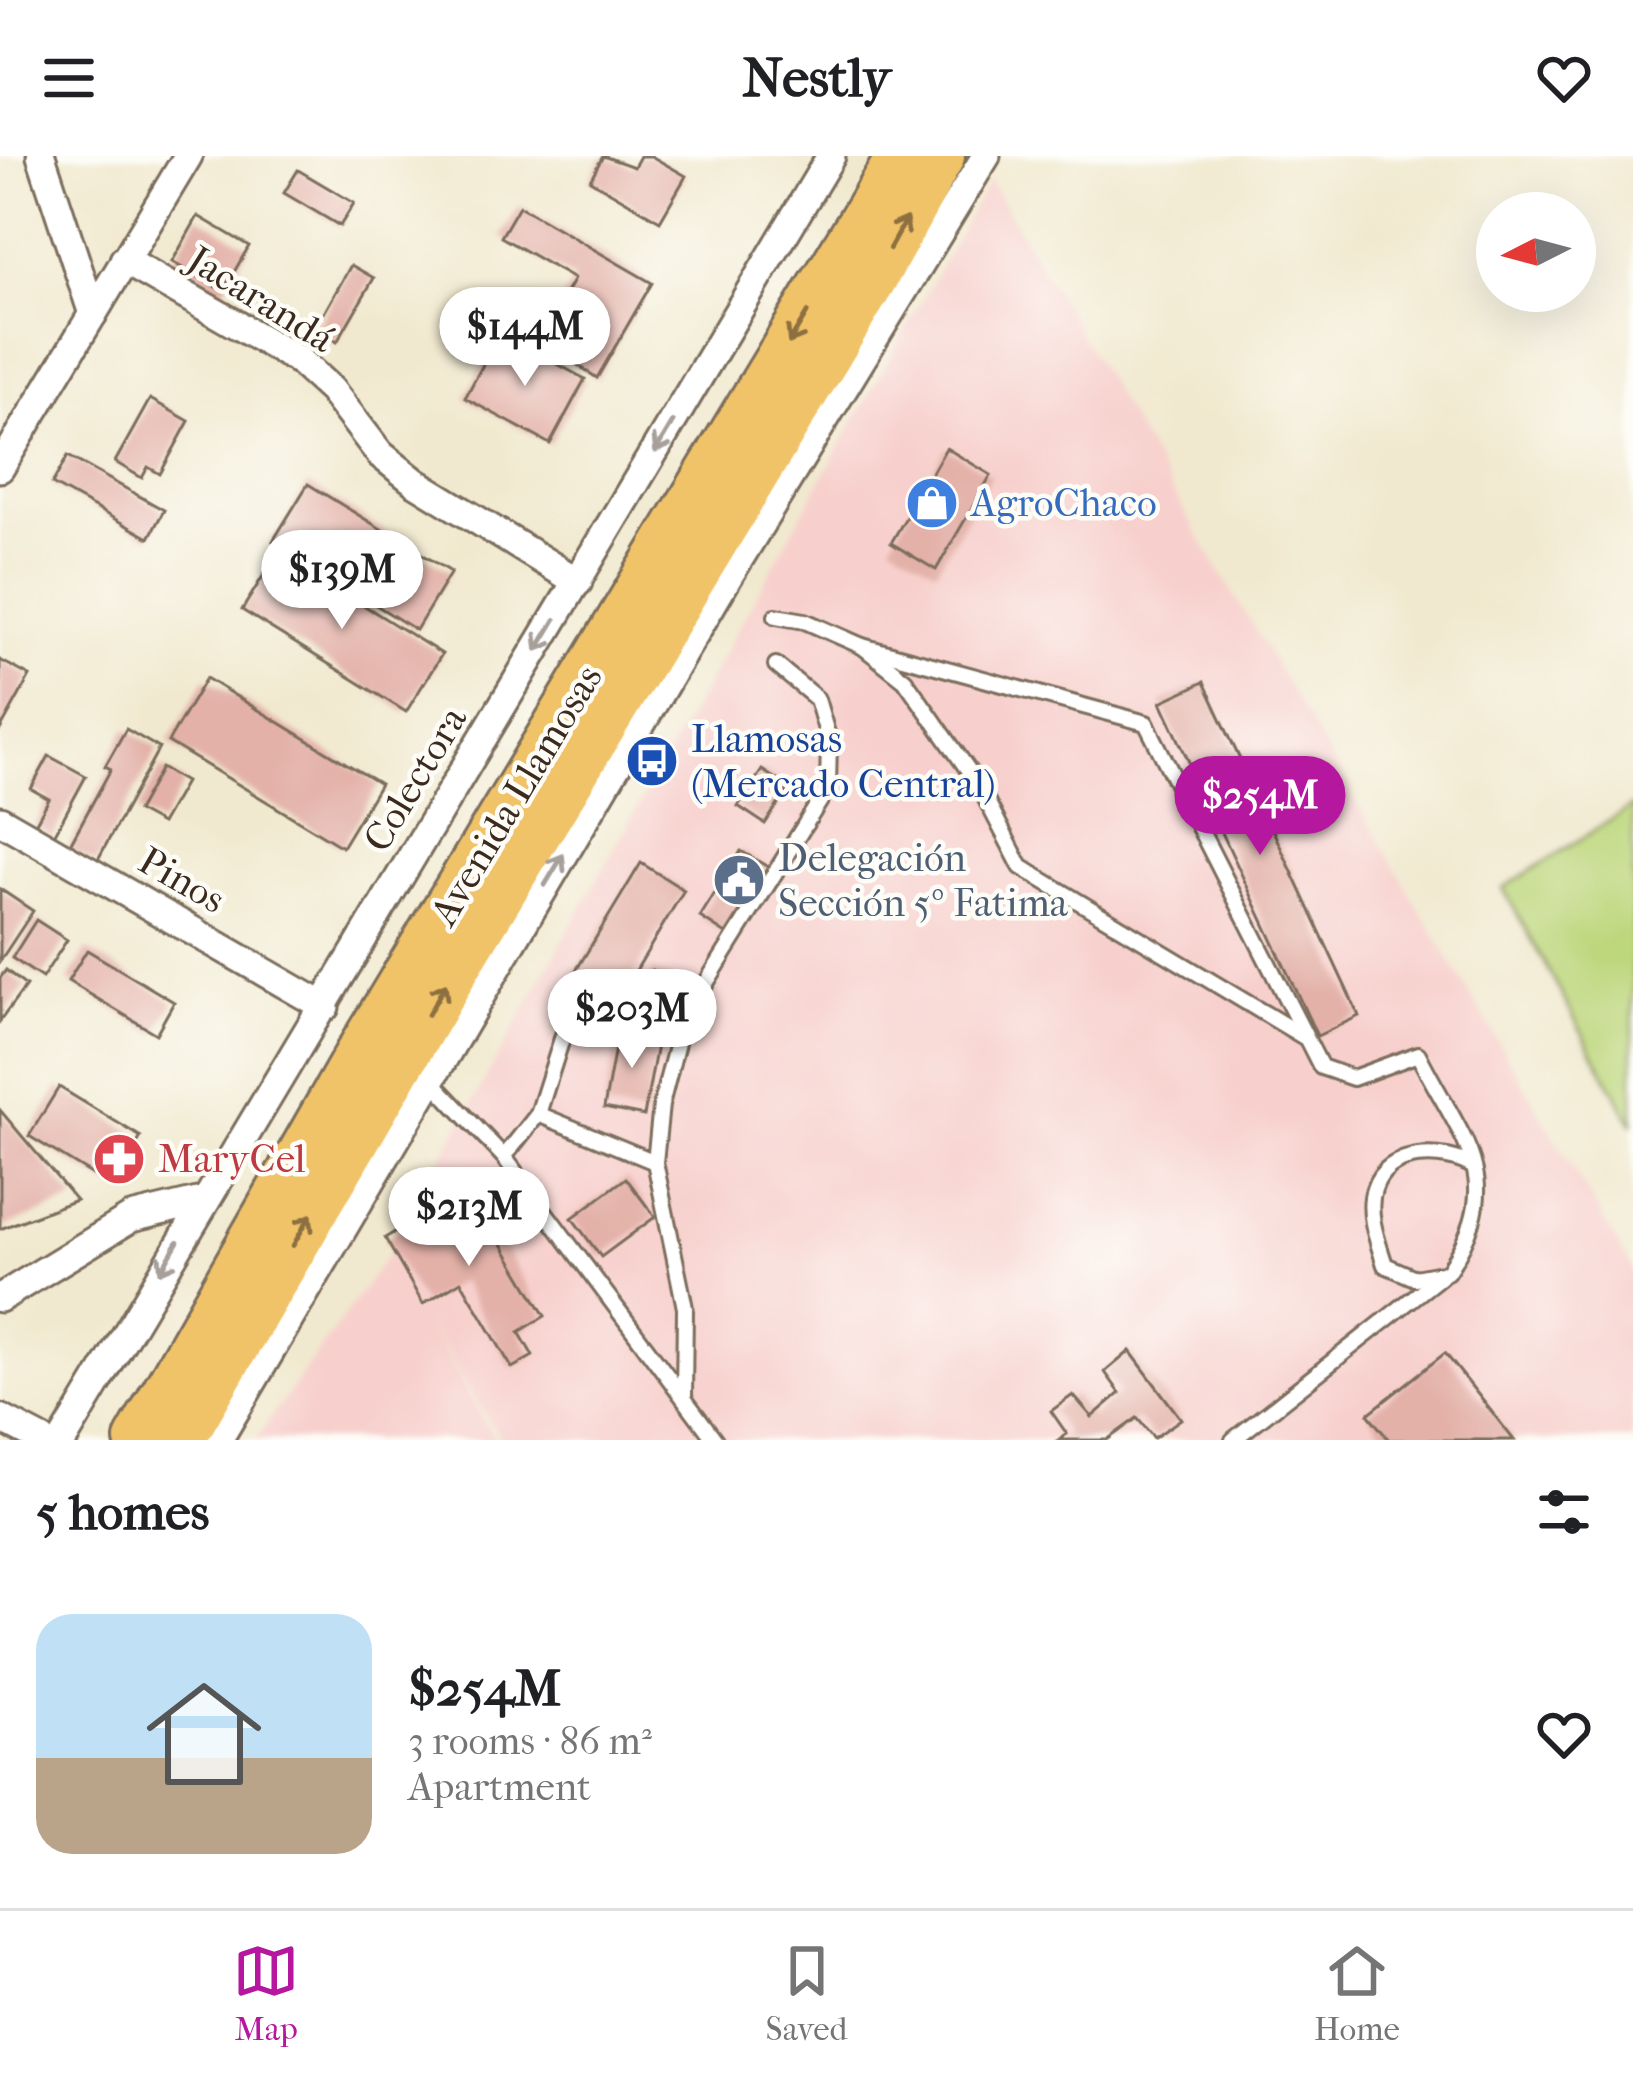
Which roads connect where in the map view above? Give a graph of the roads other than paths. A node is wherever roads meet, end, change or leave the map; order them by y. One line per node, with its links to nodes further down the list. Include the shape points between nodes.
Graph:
1 (41, 156): 9 (street)
2 (188, 156): 7 (street)
3 (831, 156): 12 (street, Colectora, one-way to 12)
4 (902, 156): 22 (highway, Avenida Llamosas, one-way to 22)
5 (940, 156): 8 (highway, Avenida Llamosas, one-way to 5)
6 (986, 156): 8 (street)
7 (124, 260): 9 (street); 12 (street, Jacarandá, via 298,360 415,482)
8 (882, 295): 11 (highway, Avenida Llamosas)
9 (93, 314): 10 (street)
10 (0, 468)
11 (715, 568): 21 (street, one-way to 11); 22 (highway, Avenida Llamosas, one-way to 11)
12 (578, 582): 17 (street, Colectora, one-way to 17)
13 (776, 616): 14 (lane)
14 (862, 646): 19 (lane, via 904,680 978,784 1022,867); 19 (lane, via 1146,723)
15 (776, 665): 25 (lane, via 817,699 829,740 828,788 679,1035)
16 (0, 820): 17 (street, Pinos)
17 (325, 1007): 20 (street, Colectora)
18 (566, 1026): 23 (lane)
19 (1304, 1037): 26 (lane, via 1321,1066 1353,1078 1418,1054)
20 (298, 1051): 22 (street); 27 (street, Colectora)
21 (430, 1078): 22 (street); 24 (lane)
22 (378, 1100): 34 (highway, Avenida Llamosas); 35 (highway, Avenida Llamosas, one-way to 22); 36 (street)
23 (538, 1114): 24 (lane); 25 (lane)
24 (504, 1157): 30 (lane)
25 (655, 1162): 30 (lane, via 686,1308)
26 (1474, 1167): 28 (lane, via 1477,1216); 28 (lane, via 1432,1152 1394,1163 1374,1187 1373,1226 1385,1265 1414,1278)
27 (202, 1201): 29 (street, via 131,1218); 33 (street, Colectora, one-way to 33)
28 (1447, 1272): 38 (lane)
29 (0, 1298)
30 (684, 1398): 37 (lane)
31 (0, 1418): 32 (street)
32 (42, 1440)
33 (64, 1440)
34 (139, 1440)
35 (180, 1440)
36 (218, 1440)
37 (715, 1440)
38 (1233, 1440)

